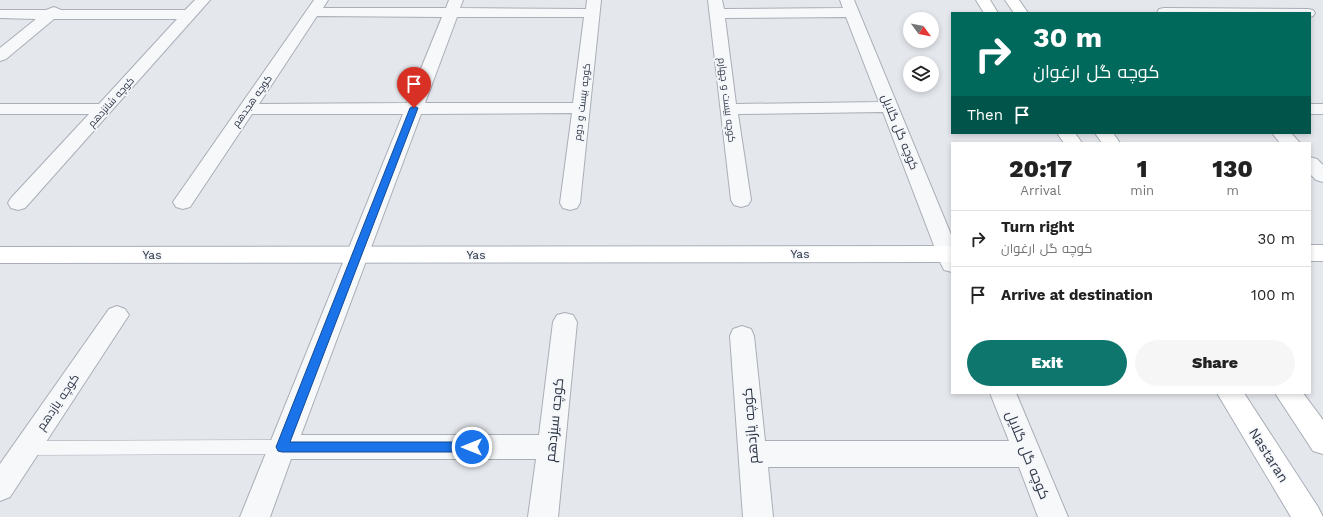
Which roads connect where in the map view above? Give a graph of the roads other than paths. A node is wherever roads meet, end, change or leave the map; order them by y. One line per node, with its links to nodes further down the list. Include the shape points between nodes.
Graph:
1 (67, 0): 17 (street)
2 (203, 0): 18 (street, کوچه شانزدهم)
3 (983, 0): 12 (street)
4 (1012, 0): 13 (street)
5 (1292, 0): 15 (street)
6 (317, 6): 7 (street); 25 (street, کوچه هجدهم)
7 (454, 6): 8 (street); 21 (street)
8 (593, 6): 22 (street, کوچه بیست و دوم)
9 (850, 6): 10 (street); 20 (street, کوچه گل گلایل)
10 (716, 7): 26 (street, کوچه بیست و چهارم)
11 (1161, 10): 14 (street)
12 (990, 12)
13 (1020, 12)
14 (1221, 12)
15 (1308, 12)
16 (0, 14): 17 (street)
17 (50, 14): 18 (street); 19 (street)
18 (189, 15): 24 (street, کوچه شانزدهم)
19 (0, 56)
20 (890, 107): 26 (street); 41 (street, کوچه گل گلایل)
21 (414, 108): 22 (street); 25 (street); 40 (street)
22 (581, 108): 36 (street, کوچه بیست و دوم)
23 (0, 109): 24 (street)
24 (104, 109): 35 (street, کوچه شانزدهم)
25 (247, 109): 34 (street, کوچه هجدهم)
26 (728, 109): 33 (street, کوچه بیست و چهارم)
27 (1311, 109): 28 (street)
28 (1323, 109)
29 (1282, 134): 30 (street)
30 (1290, 142)
31 (1311, 164): 32 (street)
32 (1323, 176)
33 (741, 200)
34 (183, 202)
35 (18, 203)
36 (570, 203)
37 (1311, 254): 38 (street)
38 (1323, 254)
39 (0, 255): 40 (street, Yas)
40 (357, 255): 41 (street, Yas); 49 (street)
41 (951, 257)
42 (116, 315): 51 (street, کوچه یازدهم)
43 (565, 322): 50 (street, کوچه سیزدهم)
44 (742, 336): 52 (street, کوچه یازدهم)
45 (1003, 394): 53 (street, کوچه گل گلایل)
46 (1231, 394): 59 (street, Nastaran)
47 (1289, 394): 48 (street)
48 (1323, 442)
49 (282, 447): 50 (street); 51 (lane); 55 (street)
50 (551, 447): 56 (street, کوچه سیزدهم)
51 (27, 448): 54 (street, کوچه یازدهم)
52 (752, 454): 53 (street); 57 (street, کوچه یازدهم)
53 (1028, 454): 58 (street, کوچه گل گلایل)
54 (0, 488)
55 (255, 517)
56 (543, 517)
57 (758, 517)
58 (1053, 517)
59 (1308, 517)

